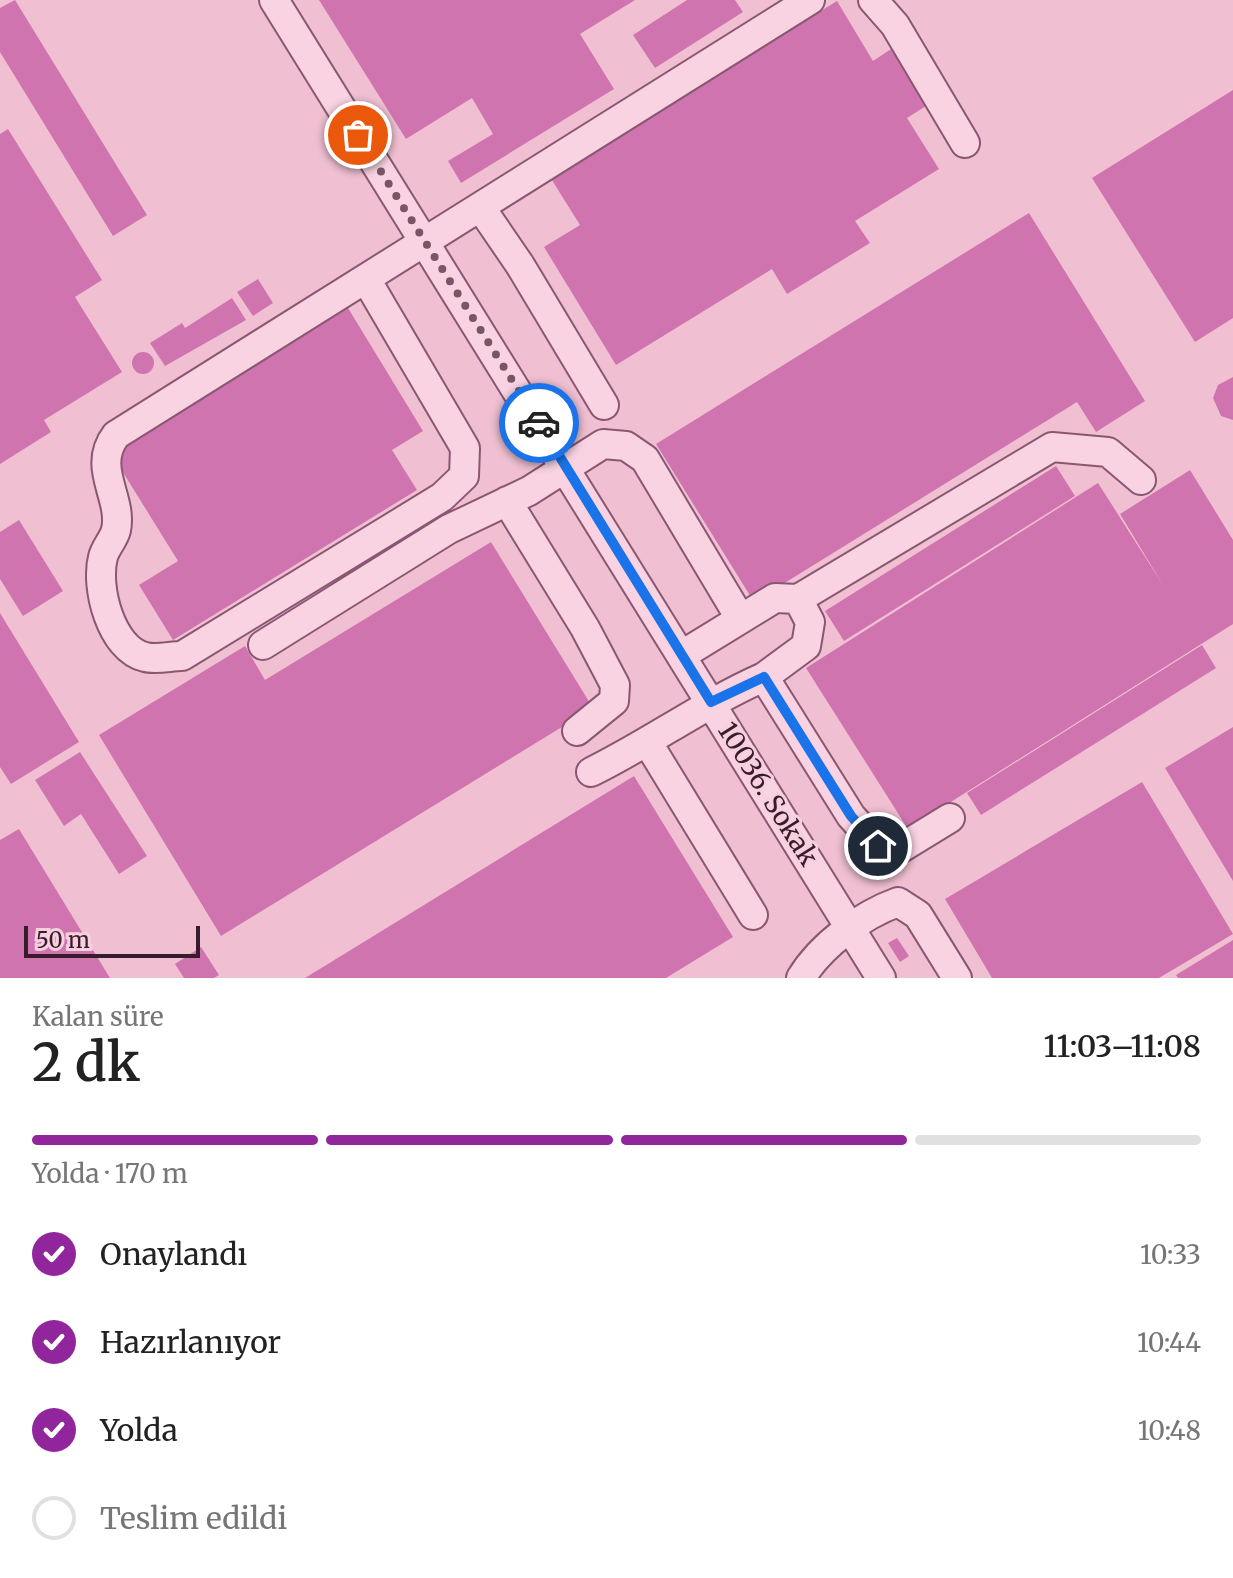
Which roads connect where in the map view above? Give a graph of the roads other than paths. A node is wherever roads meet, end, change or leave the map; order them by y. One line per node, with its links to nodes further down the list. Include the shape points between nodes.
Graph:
1 (274, 0): 6 (street, 10036. Sokak)
2 (810, 0): 5 (street)
3 (873, 0): 4 (street, via 895,25)
4 (965, 143)
5 (481, 208): 6 (street); 8 (street)
6 (426, 244): 7 (street); 9 (street, 10036. Sokak)
7 (366, 279): 7 (street, via 116,435 106,448 117,529 102,559 105,608 120,643 144,657 182,656 442,497 464,476 465,448)
8 (604, 405)
9 (567, 467): 11 (street); 13 (street, via 603,444 626,446 645,459); 15 (street, 10036. Sokak)
10 (1141, 480): 12 (street, via 1108,452 1052,447)
11 (507, 501): 14 (street, via 449,529); 18 (street, via 615,685 614,701)
12 (798, 599): 13 (street, via 775,598); 16 (street, via 810,622 806,646)
13 (740, 618): 15 (street)
14 (263, 645)
15 (682, 655): 17 (street, 10036. Sokak)
16 (764, 677): 17 (street); 21 (street, via 851,816 878,846 901,848)
17 (711, 702): 19 (street); 23 (street, 10036. Sokak)
18 (577, 731)
19 (648, 743): 20 (street); 22 (street)
20 (591, 772)
21 (950, 818)
22 (753, 915)
23 (851, 929): 24 (street, via 814,957); 25 (street, 10036. Sokak); 26 (street, via 873,911 898,902 918,915)
24 (801, 978)
25 (881, 978)
26 (957, 978)

